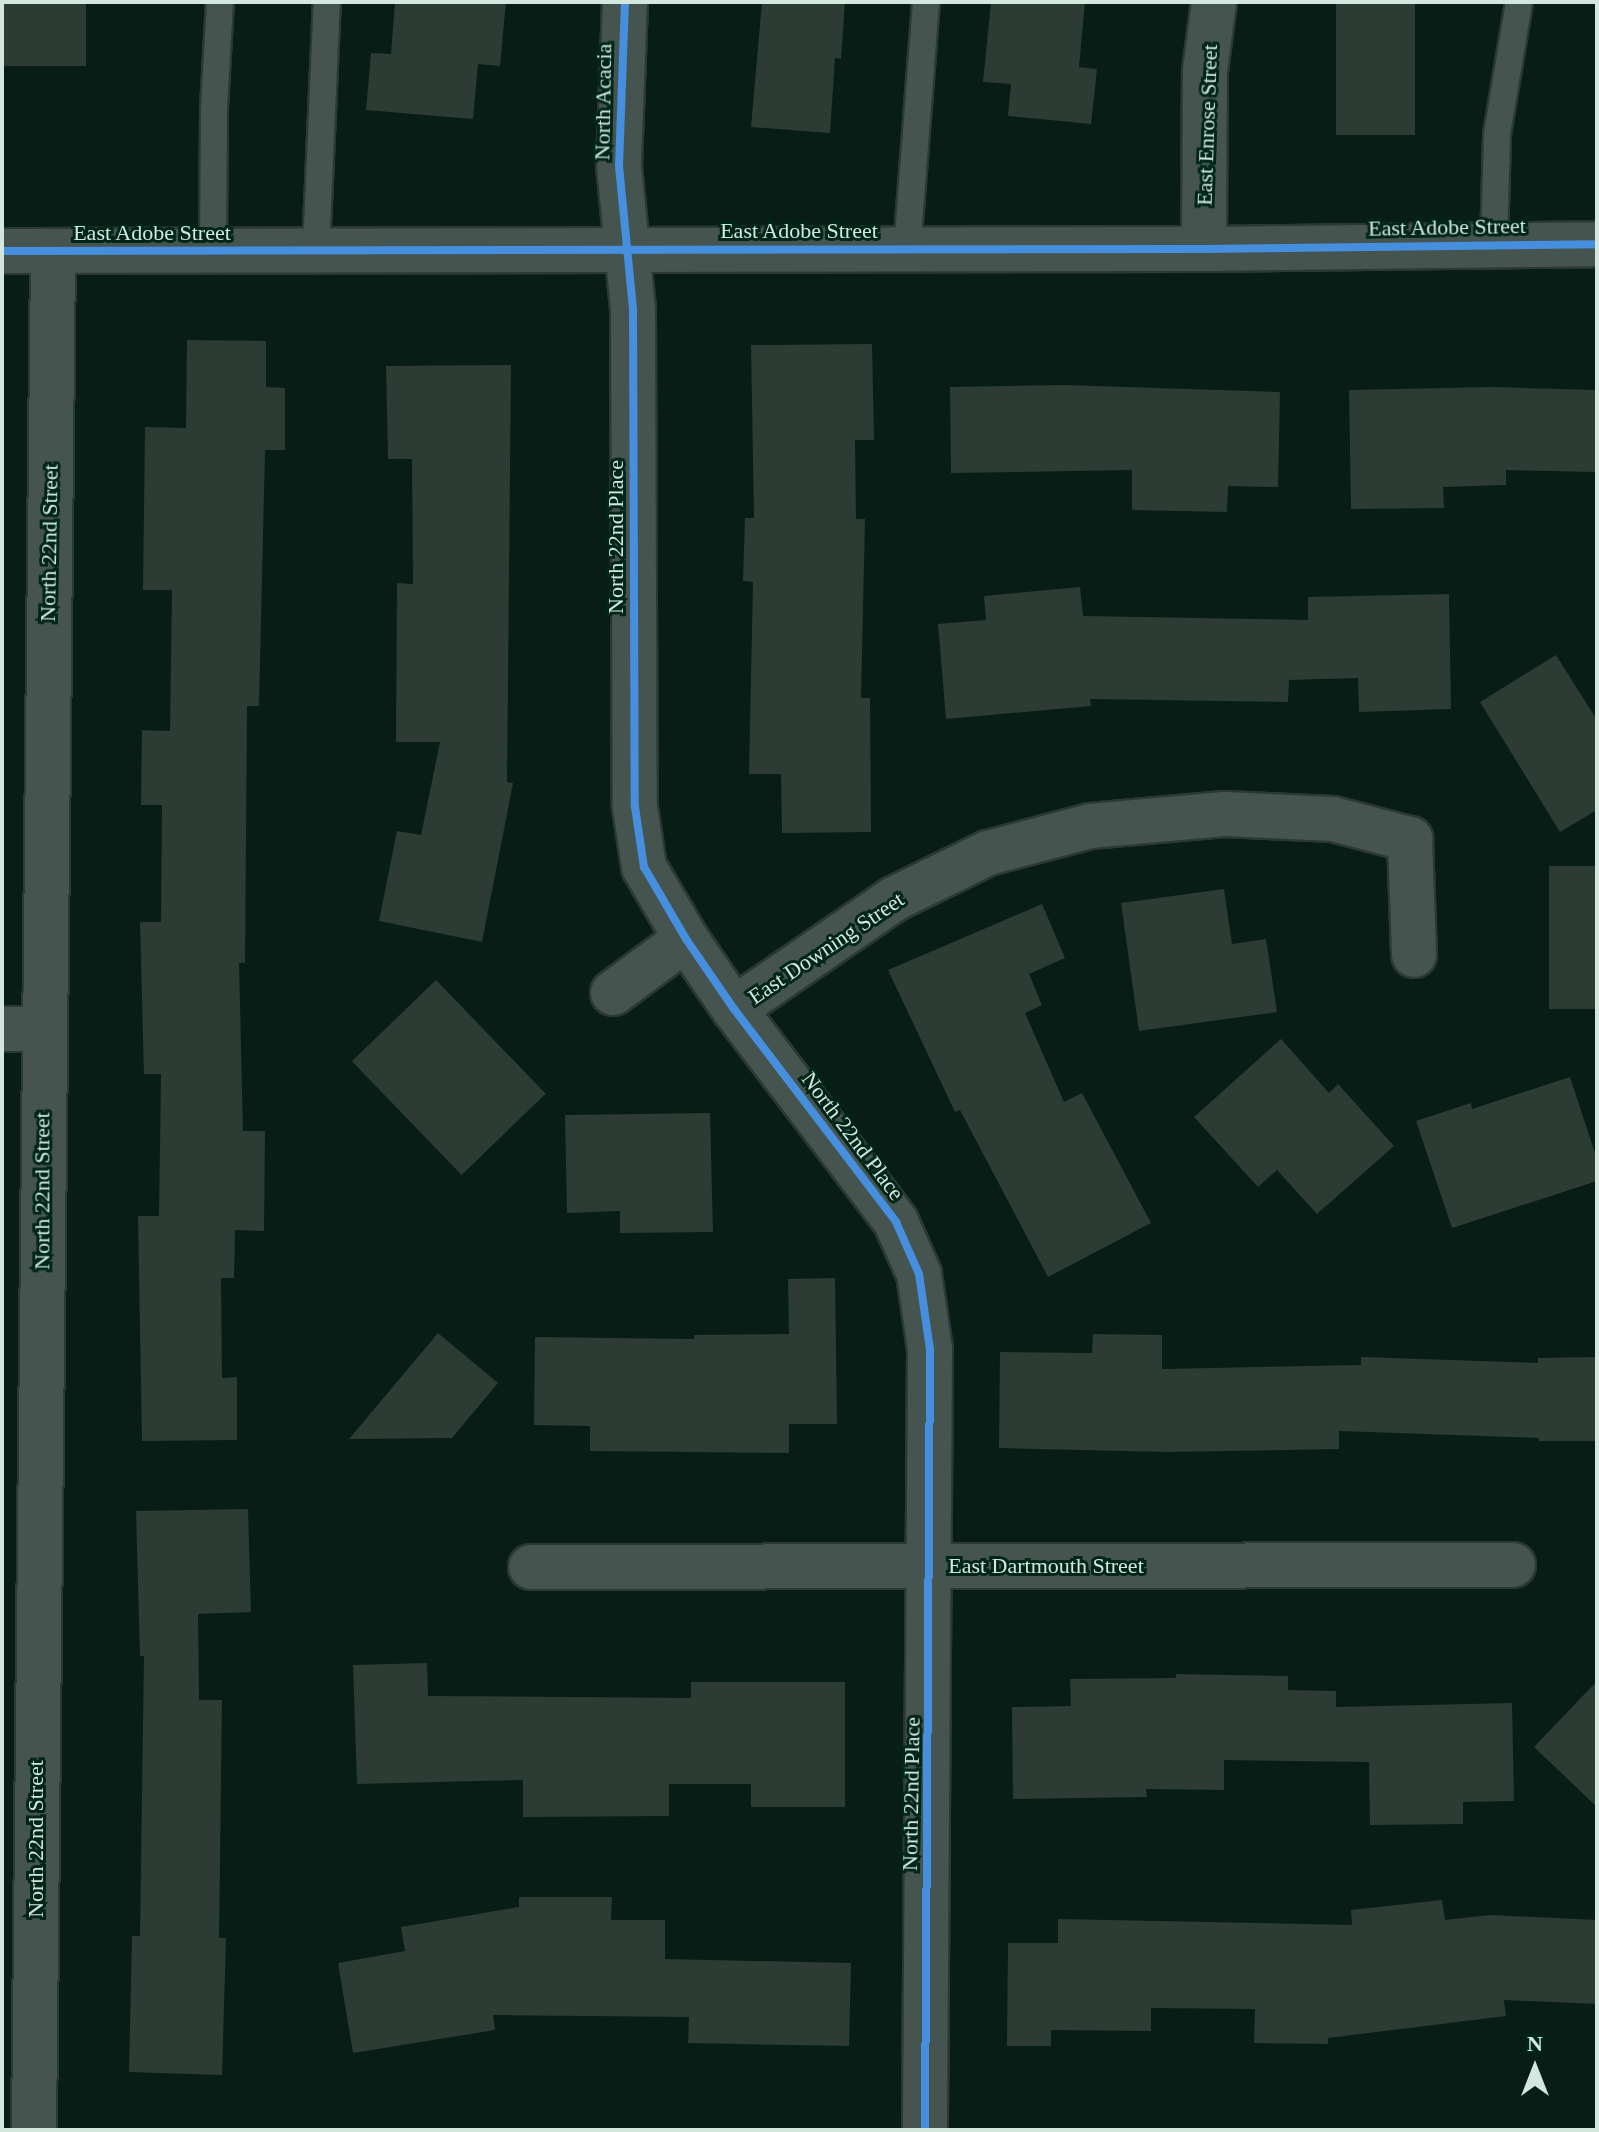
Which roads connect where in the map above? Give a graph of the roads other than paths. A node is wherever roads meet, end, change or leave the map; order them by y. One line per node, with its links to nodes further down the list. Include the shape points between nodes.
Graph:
1 (220, 2): 15 (lane)
2 (327, 2): 11 (lane)
3 (625, 2): 12 (street, North Acacia, via 619,166)
4 (926, 2): 9 (lane)
5 (1214, 2): 10 (street, East Enrose Street, via 1205,71)
6 (1519, 2): 7 (lane, via 1497,134)
7 (1494, 244): 8 (street, East Adobe Street); 10 (street, East Adobe Street)
8 (1597, 244)
9 (907, 249): 10 (street, East Adobe Street); 12 (street, East Adobe Street)
10 (1204, 249)
11 (316, 250): 12 (street, East Adobe Street); 15 (street, East Adobe Street)
12 (627, 250): 16 (street, North 22nd Place, via 633,310 635,807 644,867)
13 (2, 251): 14 (street, East Adobe Street)
14 (53, 251): 15 (street, East Adobe Street); 20 (street, North 22nd Street)
15 (213, 252)
16 (686, 939): 18 (street); 19 (street, North 22nd Place)
17 (1414, 955): 19 (street, East Downing Street, via 1410,839 1333,819 1224,814 1090,826 988,853 894,899)
18 (613, 993)
19 (734, 1009): 23 (street, North 22nd Place, via 896,1222 919,1274 930,1349)
20 (22, 1029): 24 (street, North 22nd Street)
21 (1513, 1565): 23 (street, East Dartmouth Street)
22 (531, 1567): 23 (street, East Dartmouth Street)
23 (931, 1567): 25 (street, North 22nd Place)
24 (34, 2130)
25 (925, 2130)

